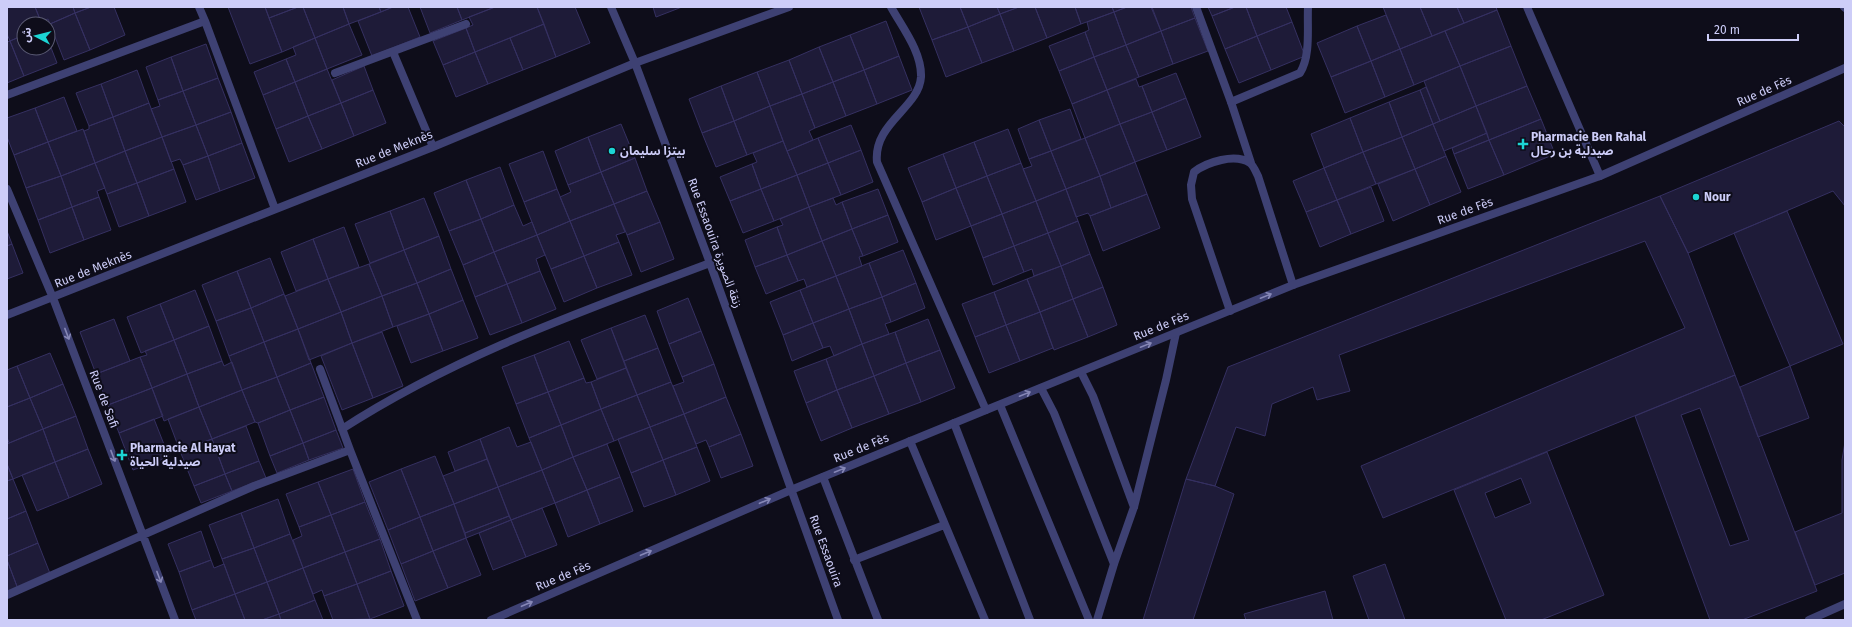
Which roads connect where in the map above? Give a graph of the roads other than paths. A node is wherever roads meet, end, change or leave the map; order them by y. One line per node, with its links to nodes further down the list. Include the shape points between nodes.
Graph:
1 (199, 7): 8 (street)
2 (611, 7): 11 (street, Rue Essaouira زنقة الصويرة)
3 (789, 7): 11 (street, Rue de Meknès)
4 (891, 7): 31 (street, via 913,46 921,77 915,93 882,135 878,144 877,162)
5 (1196, 7): 15 (street)
6 (1308, 7): 15 (street, via 1306,53 1300,73)
7 (1527, 7): 18 (street)
8 (205, 21): 14 (street); 20 (street)
9 (466, 24): 10 (street)
10 (393, 52): 13 (street); 16 (street)
11 (635, 63): 16 (street, Rue de Meknès); 21 (street, Rue Essaouira زنقة الصويرة)
12 (1845, 68): 18 (street, Rue de Fès)
13 (335, 73)
14 (7, 96)
15 (1232, 102): 17 (street)
16 (433, 147): 20 (street, Rue de Meknès)
17 (1251, 163): 22 (street, via 1258,176); 24 (street, via 1239,158 1226,159 1199,168 1194,172 1191,185 1192,199)
18 (1600, 176): 22 (street, Rue de Fès)
19 (7, 189): 23 (street, Rue de Safi)
20 (275, 209): 23 (street, Rue de Meknès)
21 (710, 263): 33 (street, via 567,316 457,364 382,403); 37 (street, Rue Essaouira زنقة الصويرة)
22 (1293, 286): 24 (street, Rue de Fès, one-way to 22)
23 (53, 298): 25 (street, Rue de Meknès); 40 (street, Rue de Safi, one-way to 40)
24 (1230, 311): 26 (street, Rue de Fès)
25 (7, 315)
26 (1176, 333): 28 (street, Rue de Fès, one-way to 26); 38 (street)
27 (320, 369): 33 (street)
28 (1081, 372): 29 (street, Rue de Fès); 38 (street, via 1093,396)
29 (1041, 388): 30 (street, Rue de Fès, one-way to 29); 42 (street, via 1054,413)
30 (1000, 405): 31 (street, Rue de Fès); 52 (street)
31 (986, 410): 32 (street, Rue de Fès)
32 (954, 423): 34 (street, Rue de Fès); 51 (street)
33 (342, 429): 35 (street)
34 (910, 441): 36 (street, Rue de Fès, one-way to 34); 39 (street)
35 (350, 450): 40 (street, via 254,486); 46 (street)
36 (823, 477): 37 (street, Rue de Fès); 41 (street)
37 (791, 490): 47 (street, Rue de Fès, one-way to 37); 48 (street, Rue Essaouira)
38 (1134, 507): 42 (street)
39 (944, 525): 41 (street); 50 (street)
40 (143, 535): 43 (street); 45 (street, Rue de Safi, one-way to 45)
41 (854, 560): 49 (street)
42 (1114, 564): 53 (street)
43 (7, 595)
44 (1845, 604): 54 (street)
45 (175, 620)
46 (417, 620)
47 (491, 620)
48 (838, 620)
49 (878, 620)
50 (985, 620)
51 (1030, 620)
52 (1089, 620)
53 (1097, 620)
54 (1809, 620)

